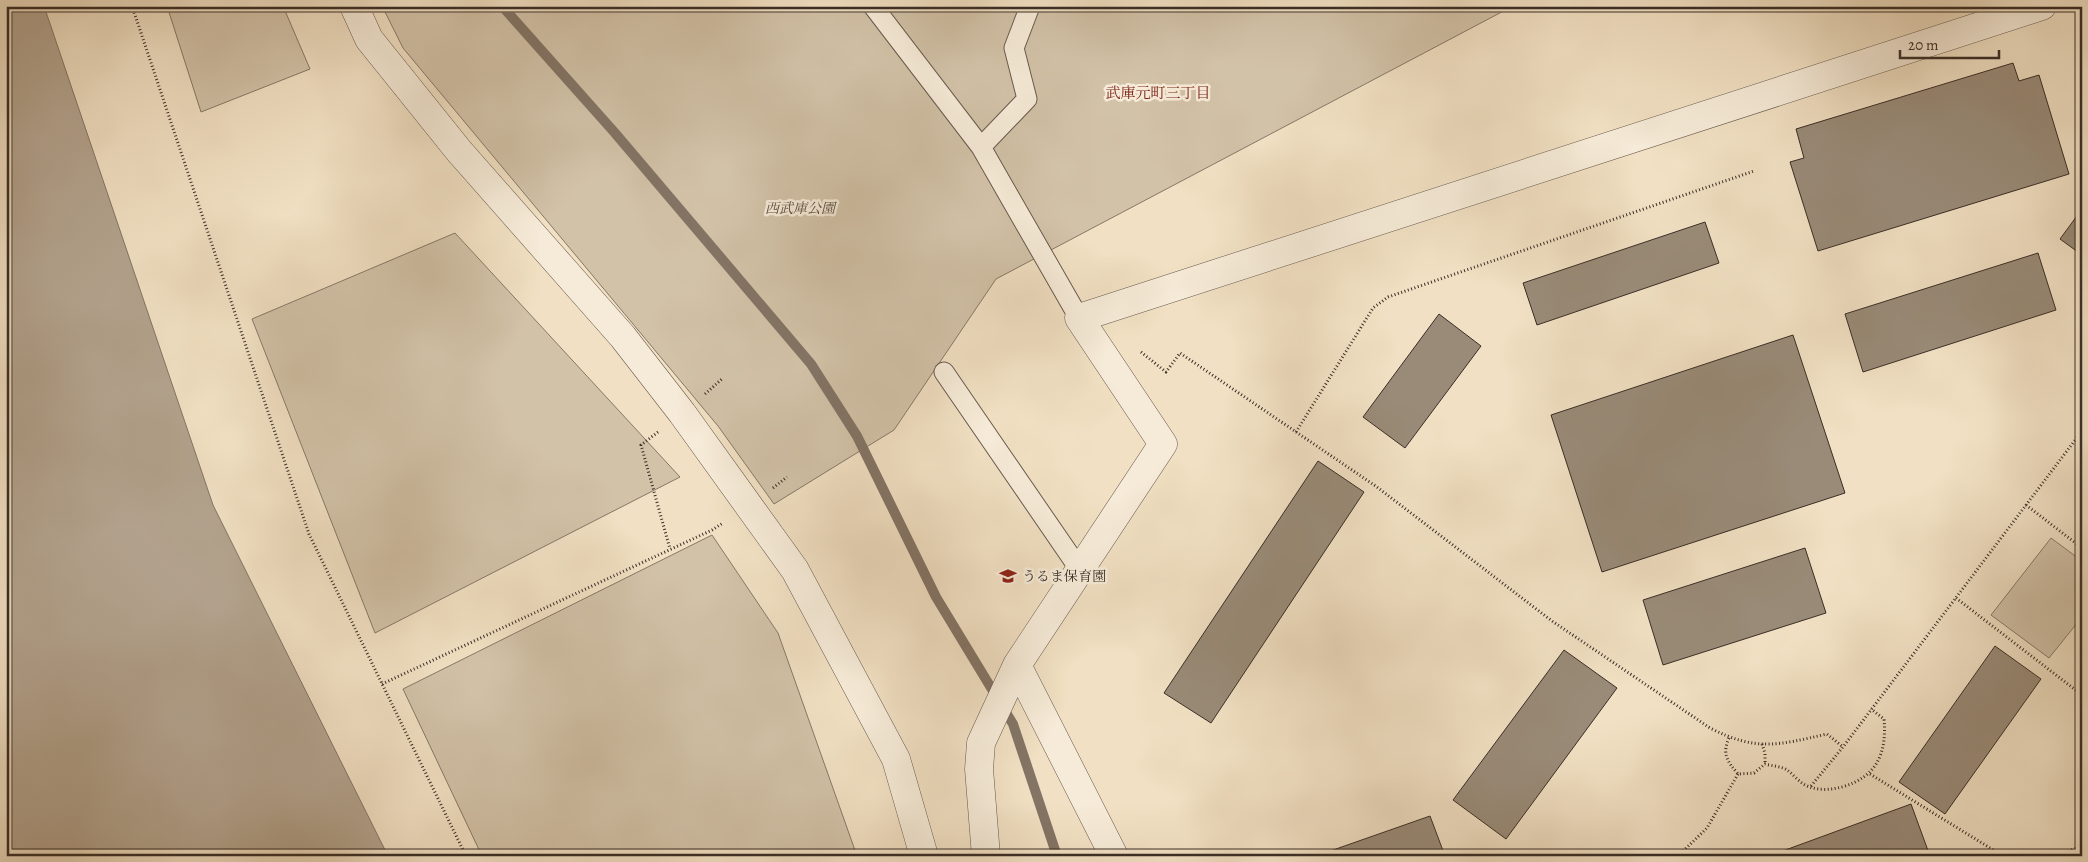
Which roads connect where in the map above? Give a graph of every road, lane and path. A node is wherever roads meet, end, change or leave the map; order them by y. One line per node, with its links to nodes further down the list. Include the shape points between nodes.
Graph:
1 (132, 6): 21 (path, via 309,534)
2 (354, 6): 33 (street, via 369,39 459,151 623,337 796,570 896,759)
3 (873, 6): 6 (lane)
4 (1030, 6): 6 (lane, via 1014,48 1027,99)
5 (2034, 8): 8 (street)
6 (981, 147): 8 (lane)
7 (1754, 171): 12 (path, via 1388,297 1373,308)
8 (1079, 318): 18 (street, via 1163,444)
9 (1138, 350): 12 (path, via 1166,372 1180,352)
10 (944, 372): 18 (lane)
11 (2082, 431): 14 (path)
12 (1296, 432): 24 (path, via 1376,487 1552,621)
13 (641, 445): 17 (path)
14 (2026, 505): 16 (path); 19 (path)
15 (712, 530): 17 (path)
16 (2082, 548)
17 (670, 550): 21 (path)
18 (1080, 570): 20 (street)
19 (1956, 598): 22 (path); 23 (path)
20 (1017, 665): 34 (street, via 981,743 978,770); 35 (street)
21 (382, 684): 32 (path)
22 (2082, 694)
23 (1871, 709): 26 (path); 29 (path, via 1884,719 1885,737 1879,759)
24 (1729, 738): 25 (path); 28 (path, via 1725,748 1727,762)
25 (1762, 744): 26 (path, via 1775,745 1827,734); 27 (path)
26 (1843, 747): 30 (path)
27 (1764, 764): 28 (path, via 1754,773); 30 (path, via 1786,768 1805,785)
28 (1738, 774): 36 (path, via 1707,828)
29 (1870, 774): 30 (path, via 1852,784 1828,790); 37 (path)
30 (1811, 786)
31 (2082, 846): 38 (path)
32 (466, 856)
33 (924, 856)
34 (986, 856)
35 (1114, 856)
36 (1678, 856)
37 (2003, 856)
38 (2055, 856)

